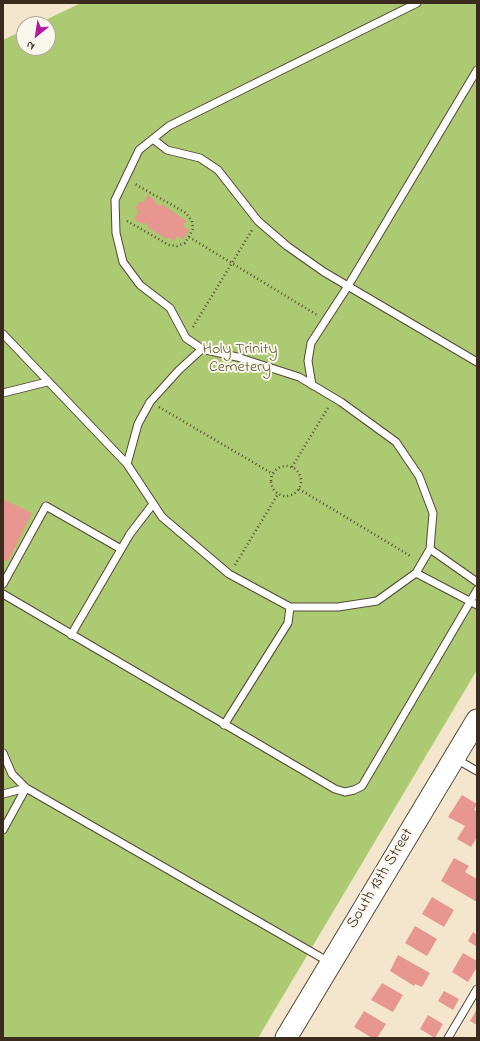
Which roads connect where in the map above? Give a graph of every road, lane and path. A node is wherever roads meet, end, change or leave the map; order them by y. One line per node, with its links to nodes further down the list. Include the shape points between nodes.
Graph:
1 (417, 3): 3 (lane, via 169,126)
2 (477, 70): 9 (lane)
3 (153, 139): 4 (lane, via 139,150); 6 (lane, via 167,150 200,158 218,170)
4 (126, 178): 5 (lane, via 115,200); 7 (path, via 186,213 193,229)
5 (116, 215): 7 (path, via 169,245 185,243); 12 (lane, via 116,233 123,262 140,285 170,308)
6 (258, 221): 8 (path); 9 (lane, via 288,246)
7 (189, 237): 8 (path)
8 (231, 262): 10 (path); 12 (path)
9 (348, 286): 10 (lane); 14 (lane)
10 (326, 320): 16 (lane, via 311,343 308,361)
11 (3, 334): 15 (lane)
12 (186, 338): 13 (lane)
13 (202, 349): 16 (lane, via 237,357 299,377); 19 (lane)
14 (477, 362)
15 (47, 382): 17 (lane); 20 (lane)
16 (312, 385): 18 (lane)
17 (3, 394)
18 (334, 398): 21 (path); 27 (lane, via 396,442 419,476 433,513)
19 (150, 402): 20 (lane, via 138,424); 22 (path)
20 (127, 464): 25 (lane)
21 (292, 467): 22 (path, via 280,468); 23 (path, via 302,479)
22 (273, 474): 24 (path, via 271,483)
23 (299, 489): 24 (path, via 290,496); 28 (path)
24 (278, 494): 30 (path)
25 (153, 504): 26 (lane); 30 (lane, via 162,517)
26 (121, 549): 32 (lane, via 46,506); 38 (lane)
27 (430, 549): 28 (lane); 31 (lane)
28 (422, 562): 29 (lane)
29 (416, 573): 35 (lane); 37 (lane, via 377,601 338,607)
30 (229, 574): 37 (lane)
31 (477, 582)
32 (3, 584)
33 (477, 590): 35 (lane)
34 (3, 594): 38 (lane)
35 (470, 602): 36 (lane); 40 (lane, via 362,786 345,792 335,789)
36 (477, 605)
37 (290, 606): 40 (lane, via 288,623)
38 (71, 635): 40 (lane)
39 (477, 720): 42 (street, South 13th Street)
40 (224, 726)
41 (3, 753): 44 (lane, via 12,774)
42 (454, 758): 43 (lane); 47 (street, South 13th Street)
43 (477, 772)
44 (26, 788): 45 (lane); 46 (lane); 47 (lane)
45 (3, 794)
46 (3, 830)
47 (331, 963): 49 (street, South 13th Street)
48 (477, 989): 50 (lane)
49 (286, 1038)
50 (448, 1038)

